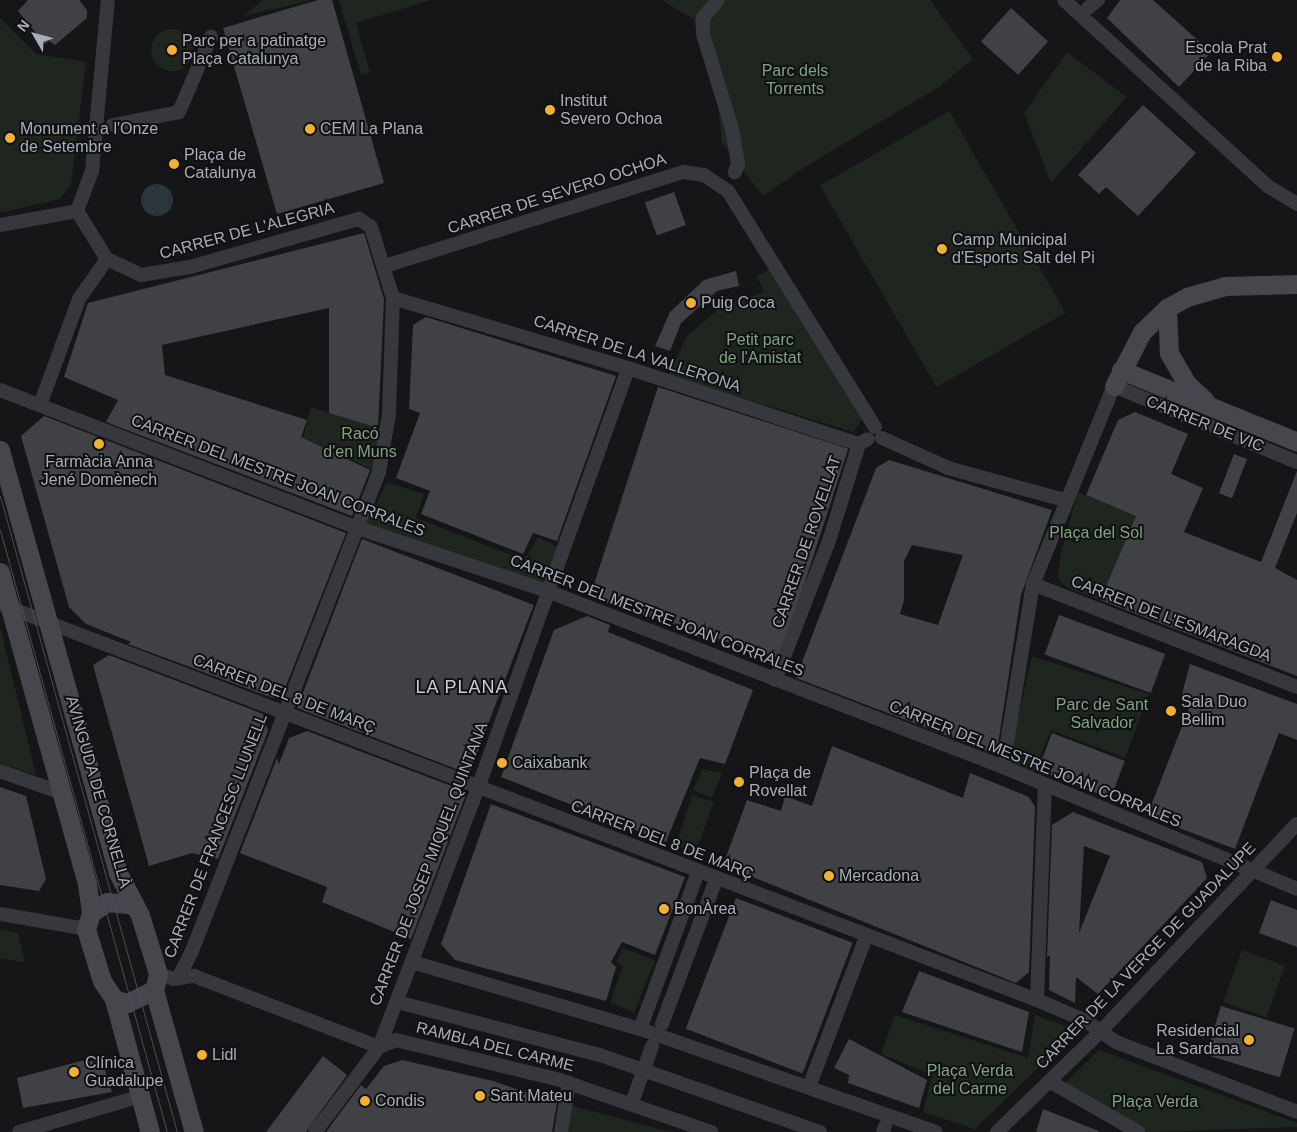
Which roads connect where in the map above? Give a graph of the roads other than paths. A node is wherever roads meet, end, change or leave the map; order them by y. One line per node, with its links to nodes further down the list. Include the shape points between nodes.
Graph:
1 (108, 0): 8 (street, via 92,171)
2 (718, 0): 6 (street, via 703,18 703,34 732,129 738,164)
3 (1067, 1): 7 (street, via 1269,187)
4 (211, 37): 5 (street, via 179,112)
5 (113, 125)
6 (735, 172)
7 (1297, 204)
8 (77, 211): 10 (street); 11 (street, CARRER DE L'ALEGRIA)
9 (365, 222): 11 (street, CARRER DE L'ALEGRIA, via 351,220 299,238 157,273 128,271); 12 (street, CARRER DE FRANCESC LLUNELL)
10 (0, 225)
11 (108, 259): 19 (street, via 79,299)
12 (386, 266): 14 (street, CARRER DE FRANCESC LLUNELL); 21 (street, CARRER DE SEVERO OCHOA, via 684,172 704,175 728,190)
13 (1297, 284): 15 (street, via 1254,283 1202,290)
14 (393, 298): 16 (street, CARRER DE LA VALLERONA); 26 (street, CARRER DE FRANCESC LLUNELL, via 389,414 379,472)
15 (1168, 308): 17 (street, via 1142,332); 20 (street, CARRER DE VIC, via 1169,352 1175,367 1186,384)
16 (628, 368): 21 (street, CARRER DE LA VALLERONA); 29 (street, CARRER DE JOSEP MIQUEL QUINTANA)
17 (1117, 378): 20 (street, CARRER DE VIC); 24 (street, CARRER DE VIC); 25 (street)
18 (0, 390): 19 (street, CARRER DEL MESTRE JOAN CORRALES)
19 (40, 404): 26 (street, CARRER DEL MESTRE JOAN CORRALES)
20 (1212, 407): 22 (street, CARRER DE VIC)
21 (871, 437): 25 (street, CARRER DE LA VALLERONA, via 948,468); 32 (street, CARRER DE ROVELLAT)
22 (1297, 442)
23 (0, 450): 31 (street, AVINGUDA DE CORNELLÀ)
24 (1297, 462)
25 (1064, 500): 28 (street)
26 (358, 528): 29 (street, CARRER DEL MESTRE JOAN CORRALES); 34 (street, CARRER DE FRANCESC LLUNELL)
27 (0, 572): 30 (street)
28 (1033, 584): 33 (street, CARRER DE L'ESMARAGDA); 35 (street)
29 (547, 591): 32 (street, CARRER DEL MESTRE JOAN CORRALES); 38 (street, CARRER DE JOSEP MIQUEL QUINTANA)
30 (5, 606): 31 (street, CARRER DEL 8 DE MARÇ); 39 (street)
31 (49, 623): 34 (street, CARRER DEL 8 DE MARÇ); 45 (street, AVINGUDA DE CORNELLÀ, via 118,873)
32 (775, 680): 35 (street, CARRER DEL MESTRE JOAN CORRALES)
33 (1297, 687)
34 (283, 713): 38 (street, CARRER DEL 8 DE MARÇ); 50 (street, CARRER DE FRANCESC LLUNELL, via 192,951)
35 (1003, 767): 37 (street, CARRER DEL MESTRE JOAN CORRALES)
36 (0, 771): 39 (street)
37 (1045, 785): 42 (street, CARRER DEL MESTRE JOAN CORRALES); 53 (street)
38 (478, 788): 41 (street, CARRER DEL 8 DE MARÇ); 49 (street, CARRER DE JOSEP MIQUEL QUINTANA)
39 (62, 793): 47 (street, via 87,884)
40 (1297, 824): 42 (street, CARRER DE LA VERGE DE GUADALUPE)
41 (698, 872): 48 (street, CARRER DEL 8 DE MARÇ); 56 (street)
42 (1251, 872): 44 (street, CARRER DEL MESTRE JOAN CORRALES); 57 (street, CARRER DE LA VERGE DE GUADALUPE)
43 (714, 885): 55 (street)
44 (1297, 889)
45 (134, 905): 47 (street, via 107,902); 51 (street, AVINGUDA DE CORNELLÀ)
46 (0, 914): 47 (street)
47 (88, 921): 52 (street, via 102,981)
48 (866, 937): 53 (street, CARRER DEL 8 DE MARÇ); 63 (street)
49 (412, 962): 56 (street); 59 (street, CARRER DE JOSEP MIQUEL QUINTANA)
50 (178, 978): 51 (street); 59 (street, via 194,976)
51 (156, 982): 52 (street, via 127,1003); 69 (street, AVINGUDA DE CORNELLÀ)
52 (114, 1000): 64 (street)
53 (1037, 1000): 57 (street, CARRER DEL 8 DE MARÇ)
54 (404, 1004): 60 (street, RAMBLA DEL CARME, via 600,1055)
55 (662, 1024)
56 (640, 1029): 63 (street)
57 (1101, 1031): 61 (street, CARRER DE LA VERGE DE GUADALUPE); 66 (street, CARRER DEL 8 DE MARÇ, via 1116,1042)
58 (652, 1046): 60 (street)
59 (378, 1047): 62 (street, RAMBLA DEL CARME, via 396,1040); 70 (street, CARRER DE JOSEP MIQUEL QUINTANA)
60 (644, 1070): 65 (street); 73 (street, RAMBLA DEL CARME)
61 (1049, 1081): 75 (street, CARRER DE LA VERGE DE GUADALUPE); 76 (street)
62 (569, 1083): 71 (street); 72 (street, RAMBLA DEL CARME)
63 (809, 1086): 74 (street)
64 (141, 1096): 67 (street); 68 (street)
65 (634, 1097)
66 (1297, 1112)
67 (19, 1132)
68 (150, 1132)
69 (194, 1132)
70 (316, 1132)
71 (562, 1132)
72 (711, 1132)
73 (820, 1132)
74 (936, 1132)
75 (997, 1132)
76 (1138, 1132)

